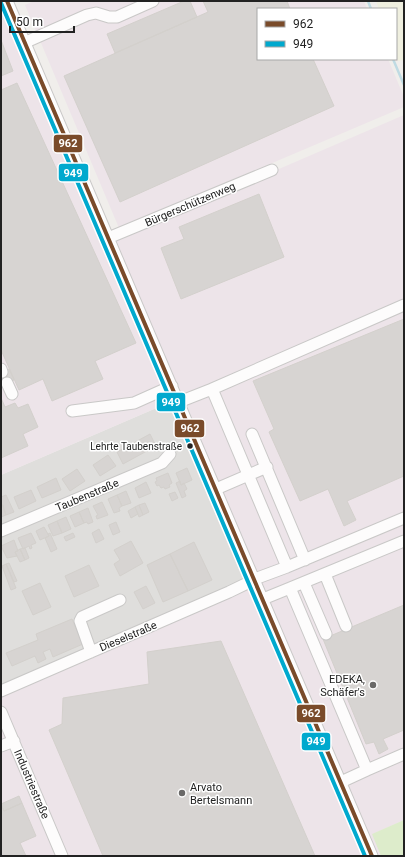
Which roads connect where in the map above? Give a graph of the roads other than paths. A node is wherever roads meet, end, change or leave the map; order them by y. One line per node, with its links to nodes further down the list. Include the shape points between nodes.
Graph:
1 (7, 1): 3 (street)
2 (153, 1): 3 (street, via 116,17 96,13 87,15)
3 (26, 42): 5 (street)
4 (272, 170): 5 (street, Bürgerschützenweg)
5 (108, 238): 8 (street)
6 (404, 304): 9 (street)
7 (7, 383): 10 (street)
8 (172, 386): 11 (street); 12 (street, via 134,403)
9 (212, 389): 11 (street); 16 (street)
10 (12, 394)
11 (179, 402): 17 (street)
12 (72, 411)
13 (252, 434): 15 (street)
14 (170, 454): 19 (street, Taubenstraße, via 162,463)
15 (266, 467): 16 (street); 21 (street)
16 (248, 475): 17 (street); 22 (street)
17 (216, 489): 24 (street)
18 (404, 518): 21 (street, Dieselstraße)
19 (1, 531)
20 (404, 541): 23 (street)
21 (305, 560): 22 (street, Dieselstraße)
22 (287, 567): 24 (street, Dieselstraße)
23 (325, 574): 25 (street); 29 (street)
24 (255, 580): 27 (street); 31 (street, Dieselstraße)
25 (304, 583): 26 (street); 30 (street)
26 (290, 588): 27 (street); 37 (street)
27 (263, 599): 38 (street)
28 (120, 600): 31 (street, via 82,617 80,621)
29 (346, 626)
30 (326, 634)
31 (92, 652): 32 (street, Dieselstraße)
32 (1, 691)
33 (1, 712): 34 (street, Industriestraße)
34 (14, 742): 35 (street); 39 (street, Industriestraße)
35 (1, 746)
36 (404, 754): 37 (street)
37 (367, 770): 38 (street)
38 (341, 782): 40 (street)
39 (62, 856)
40 (372, 856)

